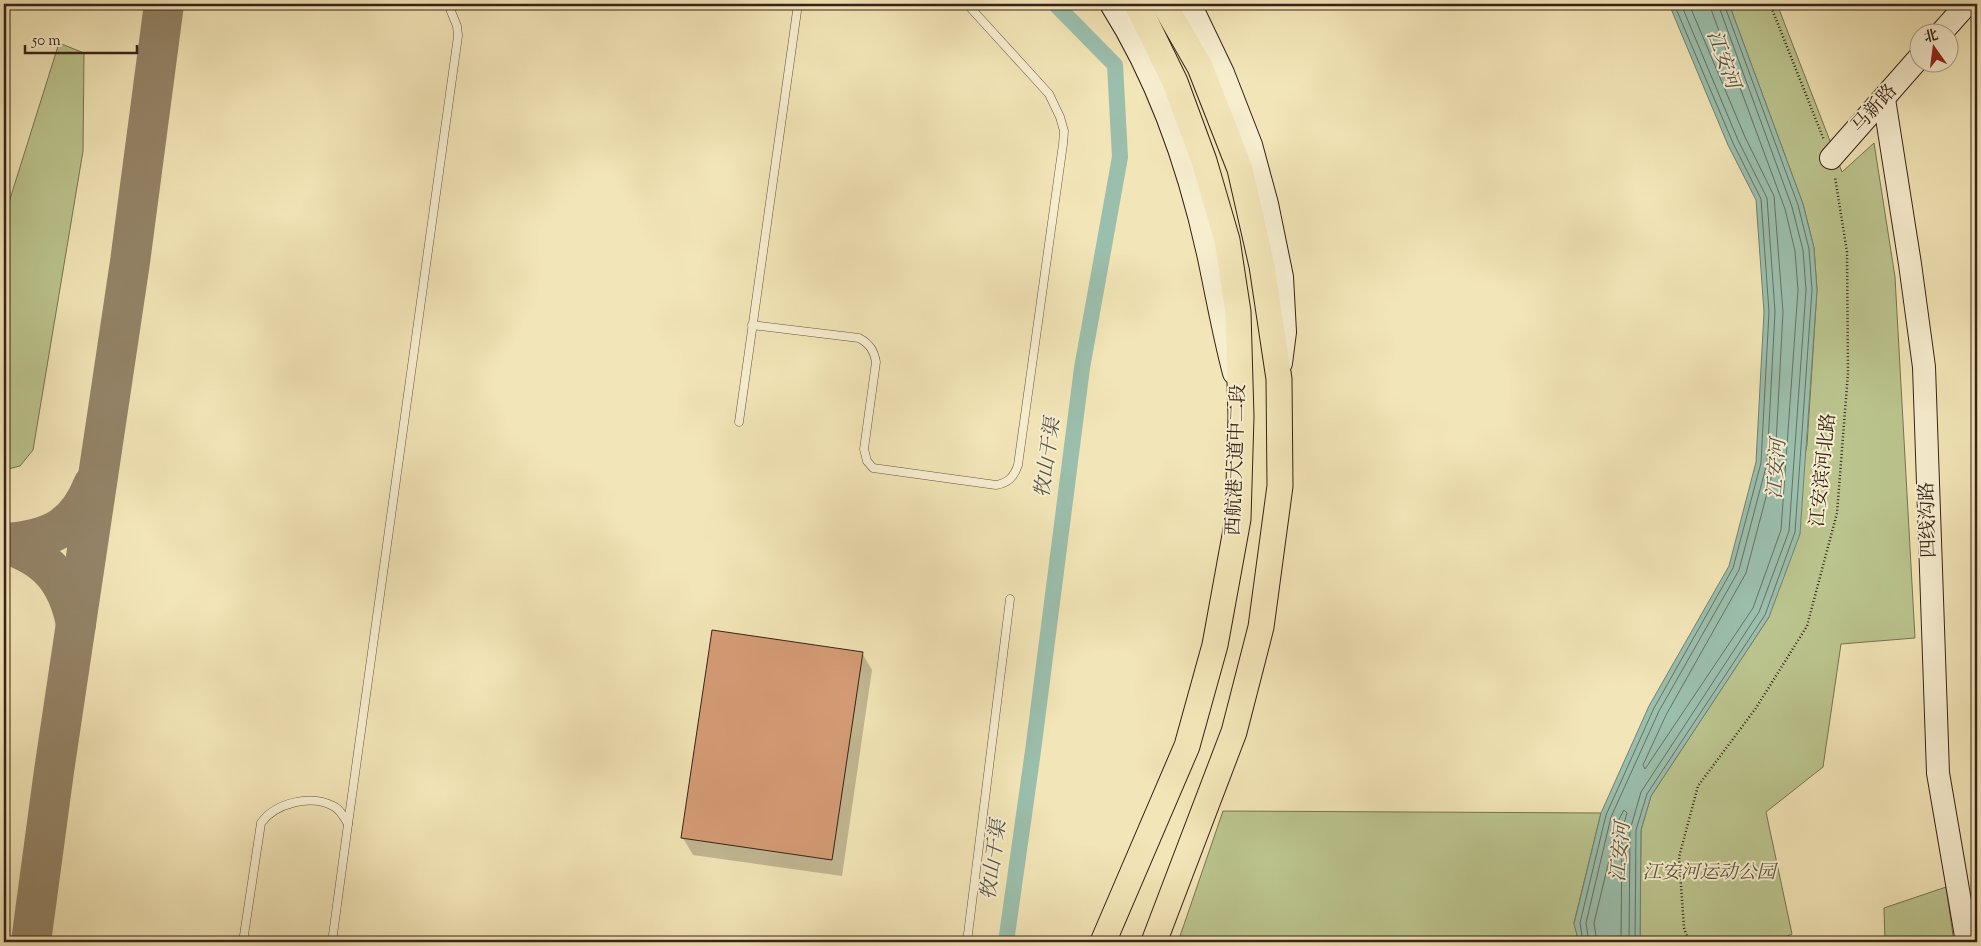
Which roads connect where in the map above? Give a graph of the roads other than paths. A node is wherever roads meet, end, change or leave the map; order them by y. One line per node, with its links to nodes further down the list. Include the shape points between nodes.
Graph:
1 (448, 4): 18 (lane, via 458,36)
2 (798, 4): 13 (lane)
3 (967, 4): 13 (lane, via 1043,85 1056,104 1064,131 1018,465 1012,478 996,485 873,468 864,449 876,362 866,342 860,338)
4 (1111, 4): 15 (street, via 1150,77 1172,130 1209,258)
5 (1137, 4): 15 (main road, 西航港大道中二段, via 1175,82 1204,160 1227,240 1238,312)
6 (1164, 4): 14 (main road, 西航港大道中二段, via 1200,67 1240,169 1262,266)
7 (1190, 4): 14 (street, via 1223,73 1251,146 1267,204 1282,277 1285,332)
8 (1967, 4): 9 (street)
9 (1951, 22)
10 (1908, 71): 11 (street, 马新路)
11 (1884, 99): 12 (street, 马新路); 24 (street, 四线沟路, via 1924,367 1938,773)
12 (1831, 158)
13 (752, 325): 16 (lane)
14 (1279, 379): 23 (main road, 西航港大道中二段, via 1280,486 1262,627 1234,732)
15 (1241, 404): 22 (main road, 西航港大道中二段, via 1238,519 1215,646 1187,746)
16 (739, 422)
17 (1010, 598): 21 (lane)
18 (348, 824): 19 (lane, via 334,806 305,801 276,808 265,817 258,836); 20 (lane)
19 (243, 942)
20 (332, 942)
21 (967, 942)
22 (1103, 942)
23 (1154, 942)
24 (1967, 942)

